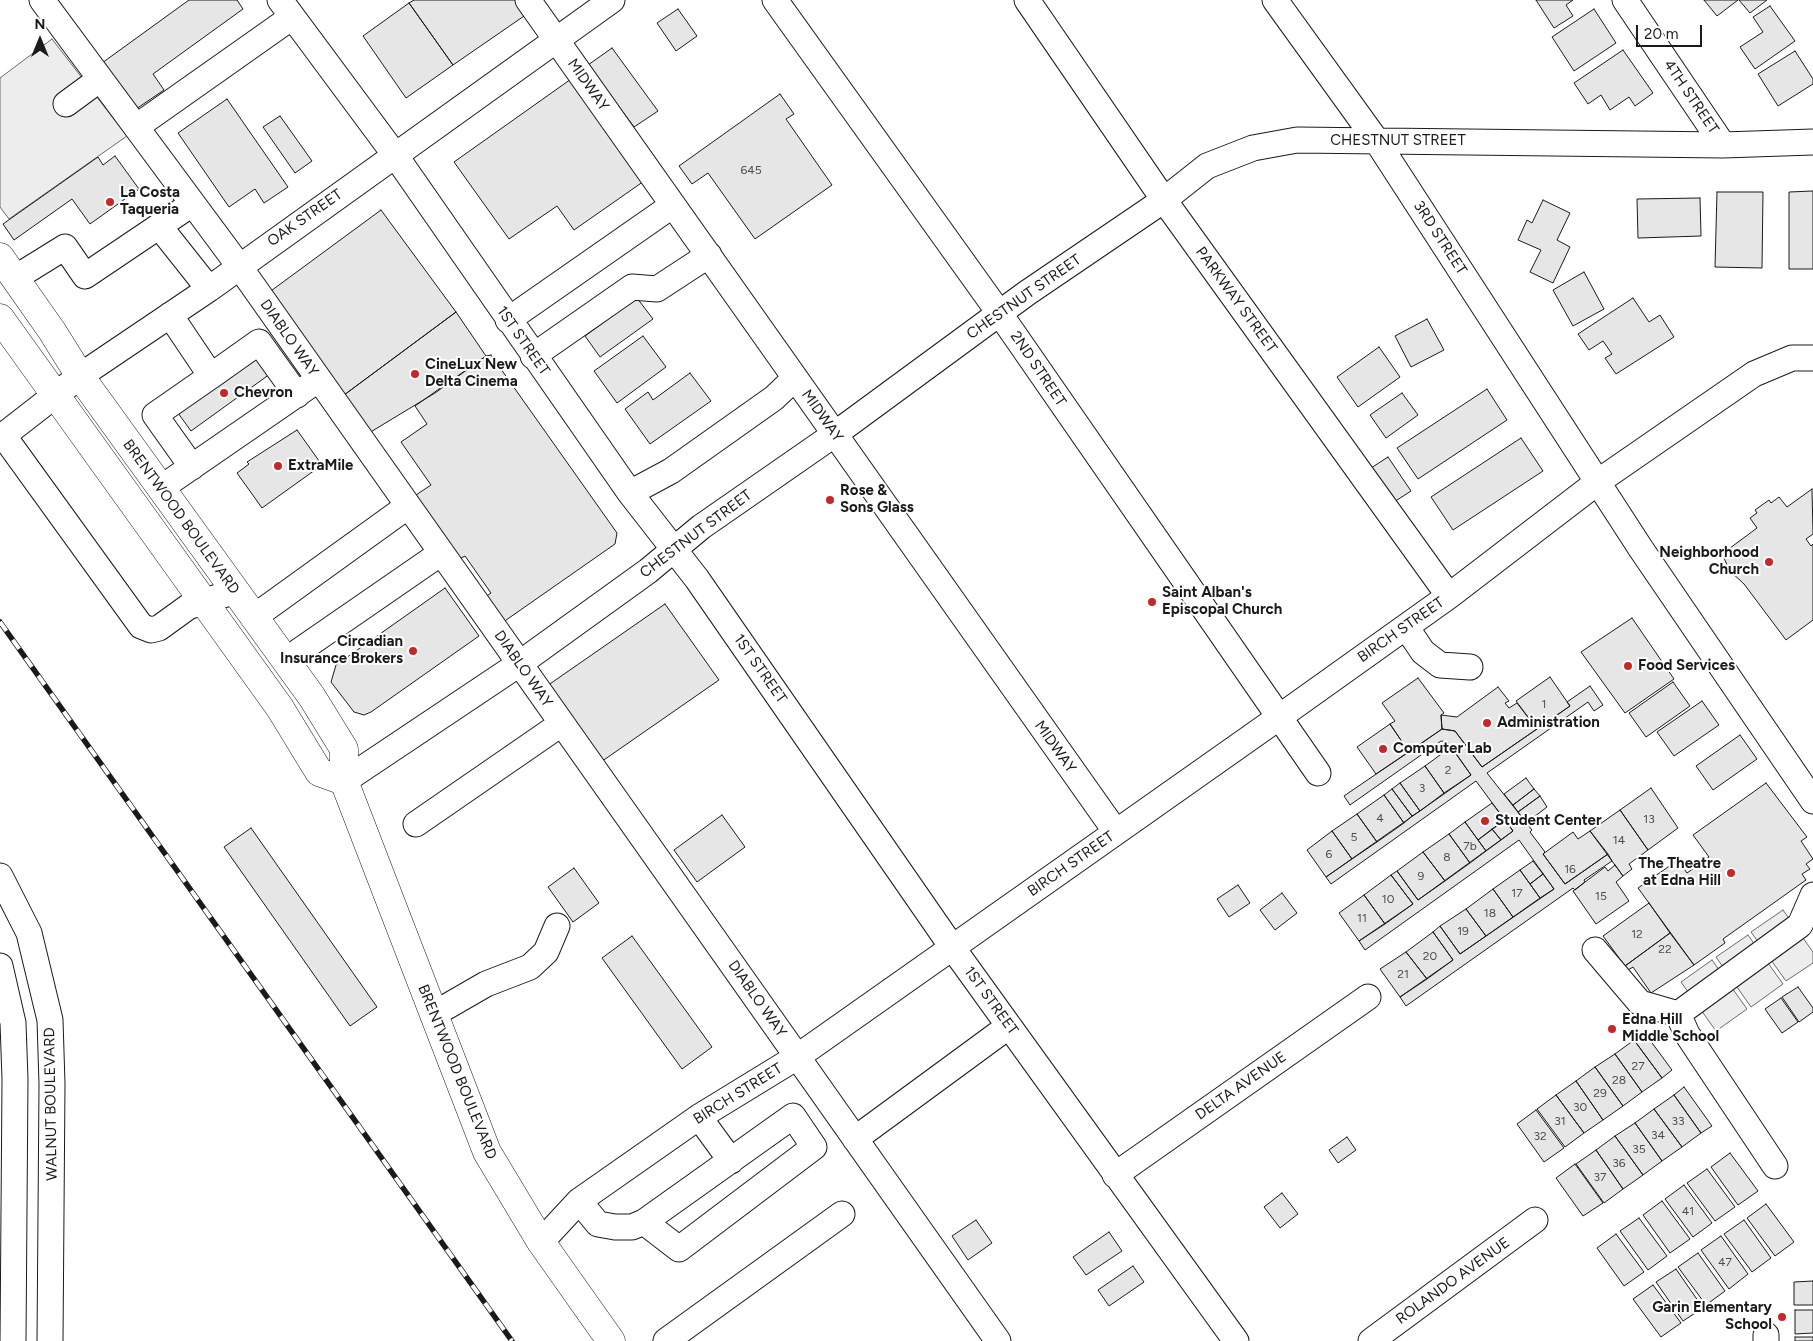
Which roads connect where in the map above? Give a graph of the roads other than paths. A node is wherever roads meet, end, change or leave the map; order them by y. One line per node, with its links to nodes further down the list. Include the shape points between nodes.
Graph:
1 (42, 0): 10 (street, DIABLO WAY)
2 (528, 0): 9 (street, MIDWAY)
3 (612, 0): 9 (street, OAK STREET)
4 (775, 0): 25 (street, 2ND STREET)
5 (1027, 0): 17 (street, PARKWAY STREET)
6 (1275, 0): 13 (street, 3RD STREET)
7 (1625, 0): 15 (street, 4TH STREET)
8 (290, 7): 12 (street); 16 (street, 1ST STREET)
9 (556, 40): 16 (street, OAK STREET); 19 (street, MIDWAY)
10 (100, 79): 11 (street); 12 (street, DIABLO WAY)
11 (66, 104)
12 (136, 127): 18 (street, DIABLO WAY)
13 (1376, 140): 15 (street, CHESTNUT STREET); 17 (street, CHESTNUT STREET, via 1297,140 1254,148 1207,166); 40 (street, 3RD STREET)
14 (1813, 142): 15 (street, CHESTNUT STREET)
15 (1723, 145)
16 (395, 155): 22 (street, OAK STREET); 28 (street, 1ST STREET)
17 (1164, 200): 25 (street, CHESTNUT STREET); 47 (street, PARKWAY STREET)
18 (192, 204): 20 (street); 22 (street, DIABLO WAY)
19 (673, 205): 21 (street, MIDWAY); 28 (street)
20 (159, 226): 23 (street, via 85,276 65,247); 24 (street)
21 (709, 255): 29 (street, via 657,288 632,287); 33 (street, MIDWAY)
22 (239, 266): 24 (street, OAK STREET); 34 (street, DIABLO WAY)
23 (8, 268): 31 (main road, BRENTWOOD BOULEVARD)
24 (209, 288): 26 (street, OAK STREET)
25 (1000, 314): 37 (street, CHESTNUT STREET); 54 (street, 2ND STREET)
26 (170, 316): 31 (street, OAK STREET); 32 (street)
27 (0, 318): 35 (main road, BRENTWOOD BOULEVARD)
28 (508, 320): 29 (street, 1ST STREET)
29 (533, 356): 42 (street, 1ST STREET)
30 (1813, 358): 40 (street, BIRCH STREET, via 1792,358 1754,374)
31 (80, 376): 35 (street, OAK STREET); 41 (main road, BRENTWOOD BOULEVARD)
32 (211, 376): 36 (street, via 259,342); 39 (street, via 155,415)
33 (795, 378): 37 (street, MIDWAY); 42 (street, via 774,398 671,471)
34 (319, 380): 36 (street); 43 (street, DIABLO WAY)
35 (56, 394): 38 (street, OAK STREET); 48 (main road, BRENTWOOD BOULEVARD)
36 (297, 395): 39 (street)
37 (835, 434): 44 (street, CHESTNUT STREET); 60 (street, MIDWAY)
38 (2, 437): 48 (street, via 141,626 151,630 159,628 188,607)
39 (192, 467): 41 (street)
40 (1599, 480): 47 (street, BIRCH STREET); 58 (street, 3RD STREET, via 1641,549)
41 (161, 488): 46 (main road, BRENTWOOD BOULEVARD)
42 (630, 492): 44 (street, 1ST STREET)
43 (408, 506): 45 (street, DIABLO WAY); 49 (street)
44 (673, 550): 52 (street, CHESTNUT STREET); 64 (street, 1ST STREET, via 697,578)
45 (441, 553): 51 (street); 52 (street, DIABLO WAY)
46 (234, 591): 48 (street); 49 (main road, BRENTWOOD BOULEVARD)
47 (1449, 596): 50 (street, BIRCH STREET)
48 (202, 602): 57 (main road, BRENTWOOD BOULEVARD, via 280,708 319,772)
49 (254, 617): 51 (main road, BRENTWOOD BOULEVARD)
50 (1406, 627): 53 (street, via 1423,652 1440,665); 54 (street, BIRCH STREET)
51 (286, 660): 57 (main road, BRENTWOOD BOULEVARD, via 344,749)
52 (519, 664): 55 (street, DIABLO WAY); 57 (street, CHESTNUT STREET)
53 (1470, 667)
54 (1278, 718): 56 (street, 2ND STREET); 60 (street, BIRCH STREET)
55 (562, 724): 59 (street); 71 (street, DIABLO WAY)
56 (1318, 773)
57 (344, 782): 68 (main road, BRENTWOOD BOULEVARD)
58 (1813, 801)
59 (416, 824)
60 (1116, 832): 64 (street, BIRCH STREET)
61 (0, 876): 84 (street, WALNUT BOULEVARD, via 29,933 50,1020)
62 (1813, 895): 69 (street, via 1800,925)
63 (557, 926): 68 (street, via 546,952 530,967 486,984)
64 (952, 947): 70 (street, 1ST STREET); 71 (street, BIRCH STREET)
65 (1595, 950): 69 (street, via 1640,1003)
66 (0, 966): 83 (street, via 13,1032)
67 (1368, 998): 76 (street, DELTA AVENUE)
68 (434, 1014): 81 (main road, BRENTWOOD BOULEVARD, via 487,1152)
69 (1678, 1014): 75 (street)
70 (1009, 1026): 73 (street); 76 (street, 1ST STREET)
71 (797, 1057): 72 (street, BIRCH STREET); 73 (street, DIABLO WAY)
72 (699, 1117): 74 (street); 77 (street, BIRCH STREET)
73 (855, 1139): 87 (street, DIABLO WAY)
74 (731, 1161): 80 (street); 80 (street, via 793,1116 814,1147 680,1249)
75 (1775, 1166)
76 (1115, 1174): 82 (street, 1ST STREET)
77 (579, 1201): 80 (street, via 598,1224 632,1227); 81 (street, BIRCH STREET)
78 (842, 1214): 86 (street)
79 (1535, 1220): 88 (street, ROLANDO AVENUE)
80 (644, 1222)
81 (541, 1242): 85 (main road, BRENTWOOD BOULEVARD)
82 (1230, 1339)
83 (13, 1341)
84 (50, 1341)
85 (612, 1341)
86 (666, 1341)
87 (998, 1341)
88 (1371, 1341)

